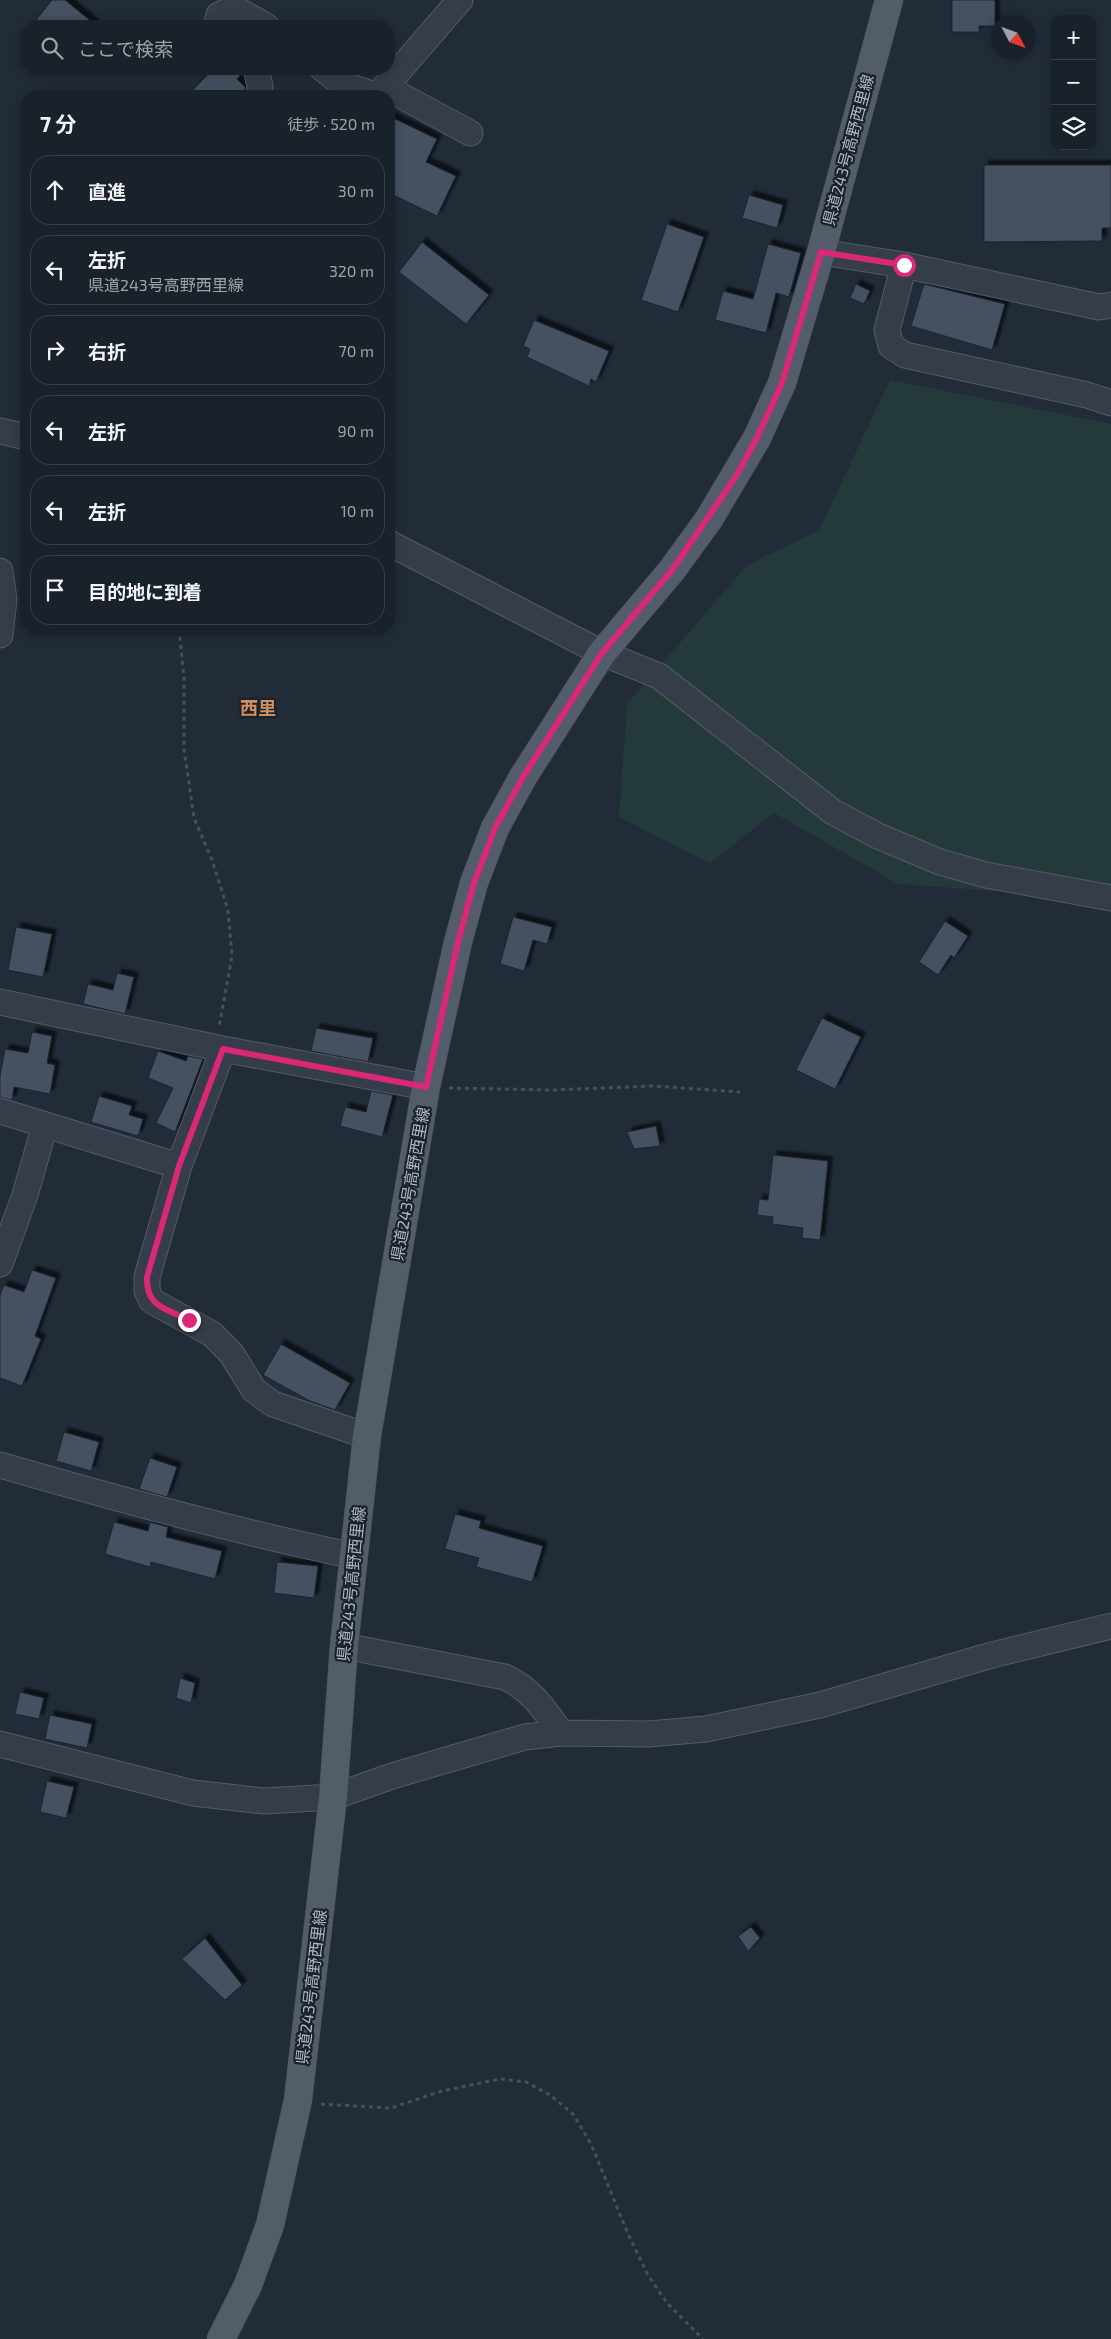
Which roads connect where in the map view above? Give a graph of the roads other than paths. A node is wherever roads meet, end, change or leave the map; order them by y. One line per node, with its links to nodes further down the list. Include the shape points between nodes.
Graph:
1 (460, 0): 9 (street)
2 (889, 0): 12 (main road, 県道243号高野西里線)
3 (218, 20): 4 (street, via 219,15 234,8)
4 (255, 20)
5 (270, 75): 7 (street)
6 (331, 75): 8 (street, via 342,84)
7 (258, 84)
8 (367, 90)
9 (383, 90)
10 (395, 100): 11 (street)
11 (470, 133)
12 (821, 252): 13 (street); 21 (main road, 県道243号高野西里線, via 782,383 757,438 732,483 672,570)
13 (904, 265): 14 (street, via 1099,307); 15 (street, via 887,330 891,346 905,355)
14 (1111, 305)
15 (1111, 403)
16 (0, 433): 17 (street)
17 (20, 436)
18 (395, 546): 21 (street)
19 (0, 571): 20 (street, via 4,600)
20 (0, 635)
21 (602, 653): 22 (street, via 659,676 833,812 878,836 940,862 986,875); 25 (main road, 県道243号高野西里線, via 523,777 495,828 474,883 460,934)
22 (1111, 898)
23 (0, 1002): 24 (street)
24 (219, 1048): 25 (street); 28 (street)
25 (426, 1087): 30 (main road, 県道243号高野西里線)
26 (0, 1111): 27 (street)
27 (44, 1125): 28 (street); 29 (street, via 25,1195)
28 (179, 1166): 30 (street, via 147,1277 147,1291 152,1301 212,1334 231,1353 254,1390 273,1404)
29 (0, 1264)
30 (367, 1436): 32 (main road, 県道243号高野西里線)
31 (0, 1465): 32 (street, via 186,1518)
32 (354, 1556): 34 (main road, 県道243号高野西里線)
33 (1111, 1626): 35 (street, via 992,1655 820,1704 706,1729 648,1734)
34 (344, 1646): 35 (street, via 505,1677 522,1685 537,1700); 37 (main road, 県道243号高野西里線)
35 (561, 1733): 37 (street, via 525,1737)
36 (0, 1744): 37 (street, via 193,1793 264,1801)
37 (333, 1797): 38 (main road, 県道243号高野西里線, via 298,2100 270,2225 248,2285)
38 (221, 2339)

